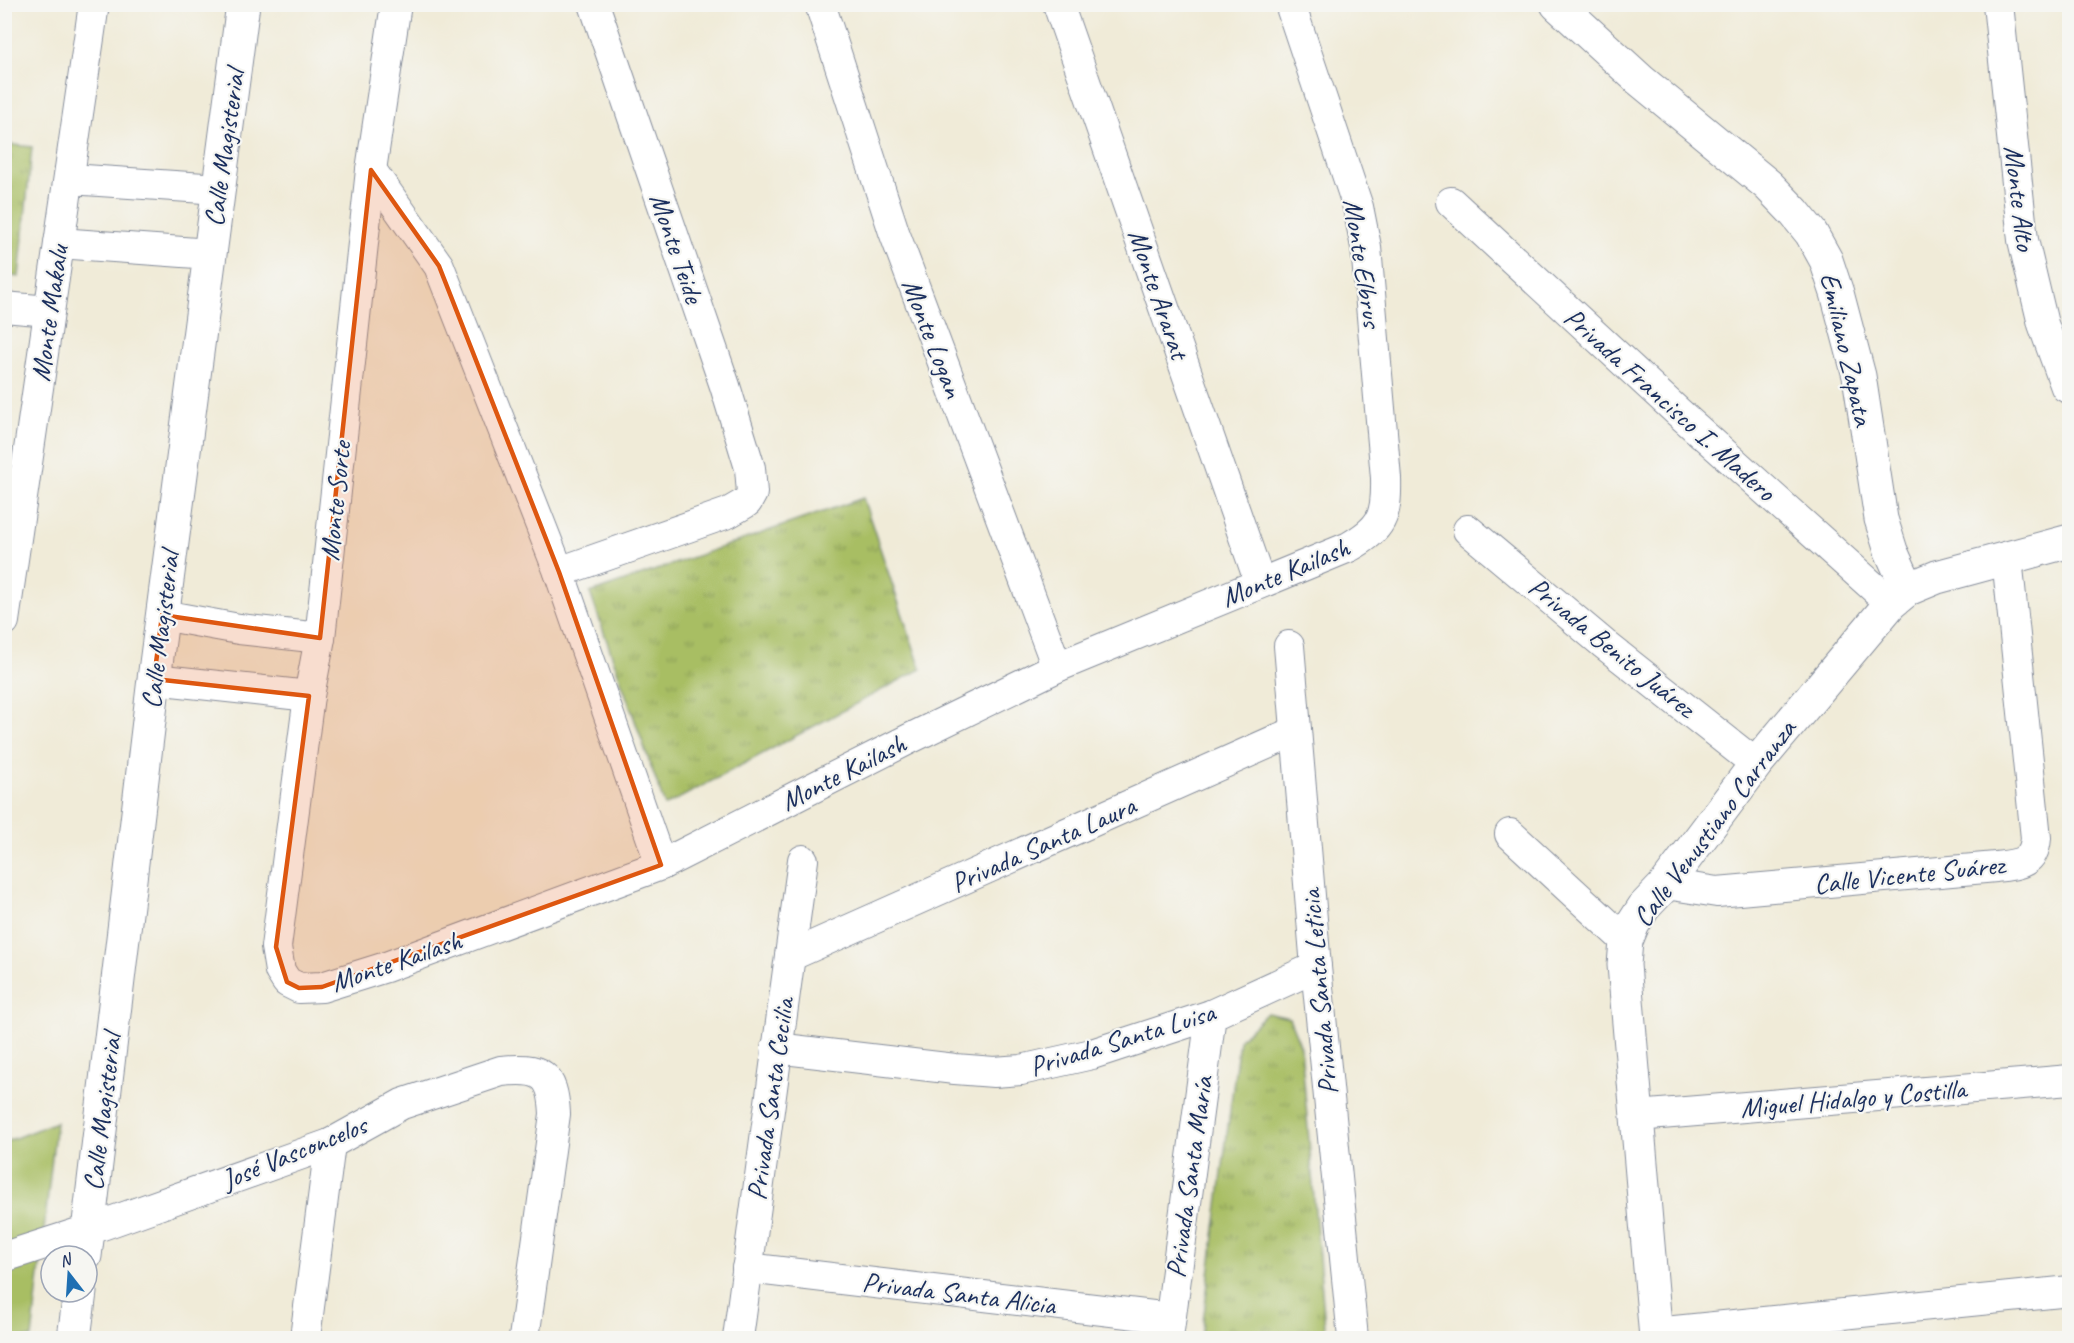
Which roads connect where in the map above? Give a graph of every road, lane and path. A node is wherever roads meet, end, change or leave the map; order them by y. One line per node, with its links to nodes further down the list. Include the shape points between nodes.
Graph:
1 (94, 4): 11 (street, Monte Makalu)
2 (243, 4): 12 (street, Calle Magisterial)
3 (396, 4): 10 (street, Monte Sorte)
4 (594, 4): 23 (street, Monte Teide, via 728,396 750,468 752,492 747,502 728,513)
5 (820, 4): 30 (street, Monte Logan, via 894,232)
6 (1058, 4): 24 (street, Monte Ararat)
7 (1290, 4): 19 (street, Monte Elbrus, via 1358,207 1366,247 1386,478 1384,512)
8 (1557, 4): 25 (street, Emiliano Zapata, via 1640,80 1768,184 1794,212 1826,260 1859,376 1881,519)
9 (1998, 4): 18 (street, Monte Alto, via 2024,240 2043,324)
10 (371, 170): 23 (street, via 439,266); 28 (street, Monte Sorte)
11 (70, 179): 12 (street); 14 (street, Monte Makalu)
12 (219, 189): 15 (street, Calle Magisterial)
13 (1451, 202): 25 (street, Privada Francisco I. Madero, via 1678,412)
14 (59, 243): 15 (street); 17 (street, Monte Makalu)
15 (210, 254): 26 (street, Calle Magisterial)
16 (4, 307): 17 (street)
17 (49, 311): 27 (street, Monte Makalu)
18 (2066, 387)
19 (1376, 529): 24 (street, Monte Kailash, via 1349,547)
20 (1468, 530): 34 (street, Privada Benito Juárez)
21 (2070, 541): 22 (street, Calle Venustiano Carranza)
22 (2007, 558): 25 (street, Calle Venustiano Carranza, via 1937,577); 38 (street, Calle Vicente Suárez, via 2036,838 2032,855 2024,861 1996,867 1717,892)
23 (560, 572): 37 (street)
24 (1260, 583): 30 (street, Monte Kailash)
25 (1900, 596): 34 (street, Calle Venustiano Carranza)
26 (162, 615): 28 (street); 31 (street, Calle Magisterial)
27 (4, 621)
28 (320, 638): 32 (street, Monte Sorte)
29 (1289, 646): 33 (street, Privada Santa Leticia)
30 (1057, 667): 37 (street, Monte Kailash)
31 (154, 679): 32 (street); 48 (street, Calle Magisterial)
32 (309, 696): 42 (street, Monte Sorte, via 276,946 280,971 287,982)
33 (1296, 731): 40 (street, Privada Santa Laura); 41 (street, Privada Santa Leticia)
34 (1756, 764): 38 (street, Calle Venustiano Carranza)
35 (1510, 834): 39 (street)
36 (803, 860): 40 (street, Privada Santa Cecilia)
37 (660, 865): 42 (street, Monte Kailash, via 386,967 322,987)
38 (1666, 884): 39 (street, Calle Venustiano Carranza, via 1644,907)
39 (1626, 941): 46 (street, Calle Venustiano Carranza, via 1624,965)
40 (790, 956): 44 (street, Privada Santa Cecilia)
41 (1316, 968): 43 (street, Privada Santa Luisa); 59 (street, Privada Santa Leticia)
42 (299, 988)
43 (1211, 1015): 44 (street, Privada Santa Luisa, via 1092,1054 1022,1070 955,1069); 53 (street, Privada Santa María)
44 (776, 1048): 50 (street, Privada Santa Cecilia)
45 (2070, 1080): 46 (street, Miguel Hidalgo y Costilla)
46 (1637, 1116): 54 (street, Calle Venustiano Carranza)
47 (330, 1144): 48 (street, José Vasconcelos); 56 (street); 57 (street, José Vasconcelos, via 402,1104 501,1071 516,1069 543,1075 554,1094 555,1114)
48 (87, 1243): 49 (street, José Vasconcelos)
49 (4, 1257)
50 (747, 1268): 53 (street, Privada Santa Alicia); 58 (street, Privada Santa Cecilia)
51 (2070, 1291): 54 (street)
52 (79, 1304): 55 (street)
53 (1169, 1328)
54 (1655, 1336)
55 (75, 1338)
56 (306, 1338)
57 (524, 1338)
58 (738, 1338)
59 (1353, 1338)

